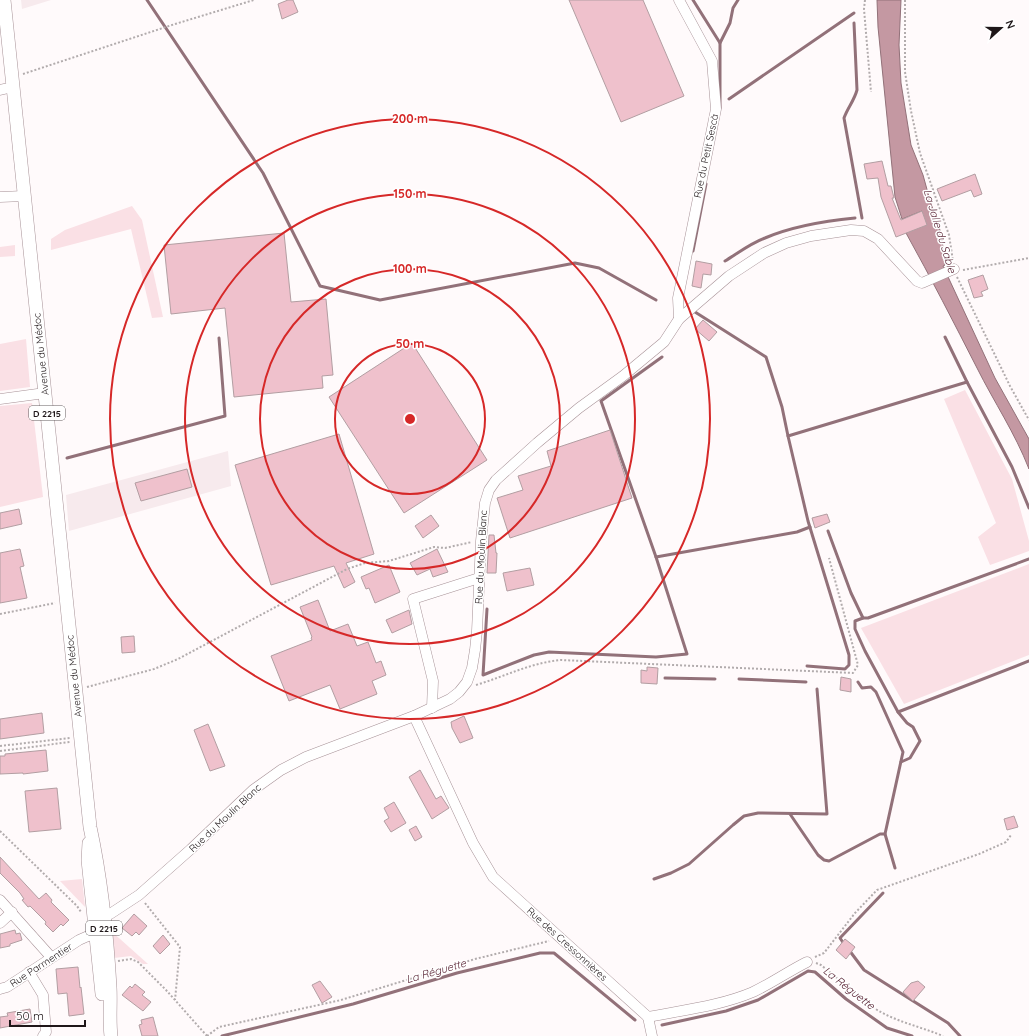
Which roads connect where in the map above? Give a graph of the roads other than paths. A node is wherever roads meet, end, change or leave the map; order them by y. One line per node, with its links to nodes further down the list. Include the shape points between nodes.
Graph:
1 (4, 0): 3 (main road, Avenue du Médoc / D 2215)
2 (679, 0): 7 (street, Rue du Petit Sescà, via 712,61 716,109 679,291)
3 (8, 85): 4 (main road, Avenue du Médoc / D 2215)
4 (24, 196): 5 (street); 8 (main road, Avenue du Médoc / D 2215)
5 (0, 197)
6 (954, 269): 7 (street, Rue du Moulin Blanc, via 922,283 873,235 864,231 836,231 811,236 764,253 729,276)
7 (679, 320): 10 (street, Rue du Moulin Blanc, via 664,342 536,443 496,480 484,503)
8 (45, 393): 9 (street); 15 (main road, Avenue du Médoc / D 2215, via 90,827 97,860)
9 (0, 399)
10 (479, 578): 11 (street, Rue du Moulin Blanc, via 475,650 467,682 450,699); 11 (street, via 413,599 433,681)
11 (432, 708): 12 (street, Rue du Moulin Blanc)
12 (414, 716): 15 (street, Rue du Moulin Blanc, via 306,757 281,770 253,790 139,896 110,914); 22 (street, Rue des Cressonnières, via 473,843 493,877)
13 (0, 900): 14 (street)
14 (12, 912): 16 (street); 18 (street)
15 (98, 916): 17 (main road, Avenue du Médoc / D 2215)
16 (0, 923)
17 (100, 935): 18 (street, Rue Parmentier, via 79,940); 23 (main road, Avenue du Médoc / D 2215, via 110,988)
18 (51, 957): 20 (street, Rue Parmentier)
19 (807, 962): 22 (street, via 753,992 735,999)
20 (29, 972): 21 (street, Rue Parmentier); 24 (street, via 43,995 46,1032)
21 (0, 989)
22 (648, 1017): 25 (street)
23 (110, 1033)
24 (43, 1036)
25 (652, 1036)

